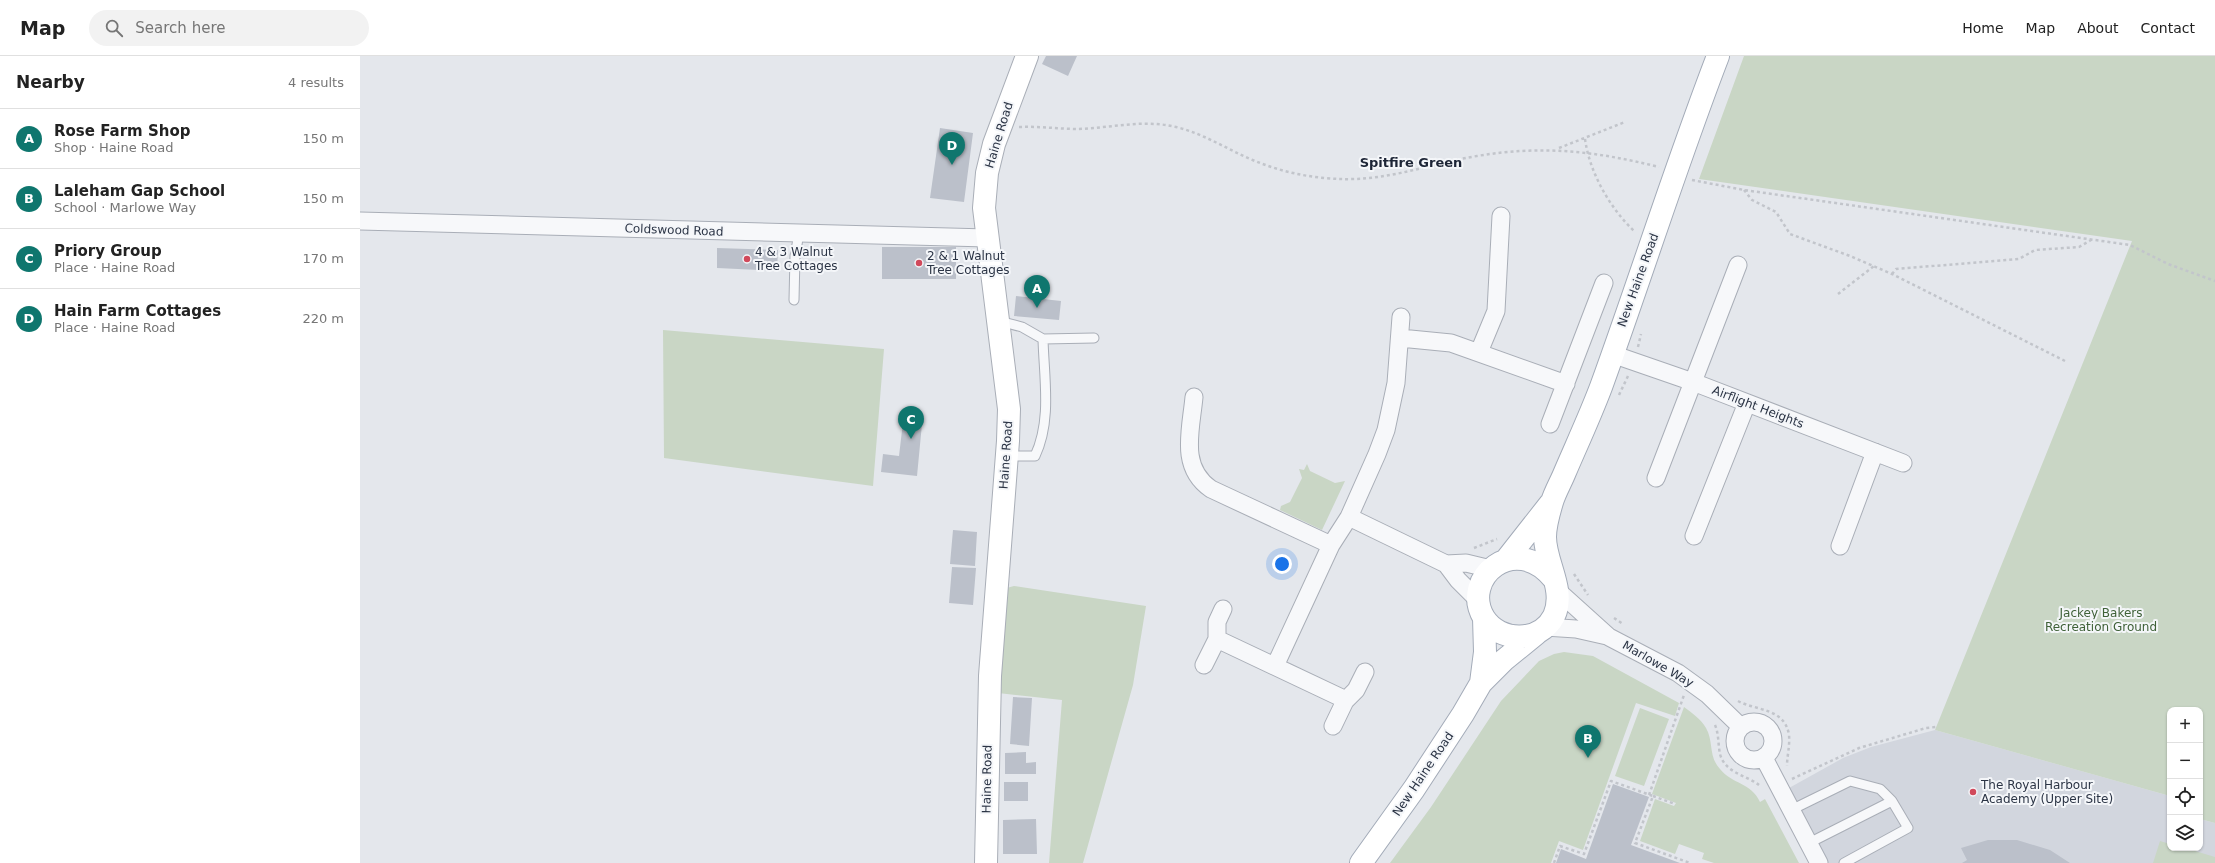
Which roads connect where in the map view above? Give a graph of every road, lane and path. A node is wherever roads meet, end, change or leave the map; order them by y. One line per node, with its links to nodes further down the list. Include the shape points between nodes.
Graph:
1 (1027, 56): 4 (main road, Haine Road)
2 (1718, 56): 30 (main road, New Haine Road)
3 (1625, 122): 5 (path)
4 (1000, 124): 6 (path, via 1078,129 1142,123 1175,127 1210,138 1254,161 1325,178 1398,175 1501,153); 15 (main road, Haine Road, via 987,173 984,208)
5 (1585, 139): 6 (path); 7 (path)
6 (1557, 149): 7 (path)
7 (1587, 152): 8 (path); 14 (path, via 1596,177 1607,196 1626,223)
8 (1664, 168)
9 (1691, 180): 10 (path)
10 (1744, 190): 16 (path); 18 (path, via 1752,200 1776,212 1790,234)
11 (1501, 216): 29 (street, via 1496,311)
12 (360, 221): 13 (street, Coldswood Road)
13 (799, 233): 15 (street, Coldswood Road); 23 (lane, via 795,256)
14 (1640, 237)
15 (987, 238): 25 (main road, Haine Road)
16 (2091, 240): 19 (path, via 2079,247 2035,250 2019,259 1896,269); 20 (path, via 2130,245 2168,264)
17 (1738, 265): 32 (street)
18 (1874, 266): 19 (path); 22 (path)
19 (1892, 274): 31 (path)
20 (2215, 281)
21 (1604, 284): 33 (street)
22 (1838, 294)
23 (794, 300)
24 (1401, 317): 27 (street)
25 (999, 321): 28 (lane, via 1022,328); 38 (main road, Haine Road, via 1009,408)
26 (1094, 338): 28 (lane)
27 (1400, 338): 29 (street, via 1451,343); 42 (street, via 1396,383 1386,430)
28 (1043, 339): 38 (lane, via 1046,419 1042,441 1035,456)
29 (1480, 352): 33 (street)
30 (1612, 354): 32 (street, Airflight Heights); 41 (main road, New Haine Road)
31 (2065, 361)
32 (1693, 382): 35 (street, Airflight Heights); 40 (street)
33 (1566, 384): 36 (street)
34 (1194, 397): 44 (street, via 1189,456 1199,479 1211,489)
35 (1747, 403): 37 (street, Airflight Heights); 43 (street)
36 (1550, 424)
37 (1875, 452): 39 (street, Airflight Heights); 45 (street)
38 (1007, 456): 73 (main road, Haine Road, via 990,676)
39 (1903, 463)
40 (1656, 478)
41 (1553, 501): 47 (main road, New Haine Road); 48 (main road, New Haine Road, via 1545,537)
42 (1349, 517): 44 (street); 46 (street)
43 (1694, 536)
44 (1331, 545): 55 (street)
45 (1840, 546)
46 (1446, 564): 47 (street); 50 (street)
47 (1498, 564): 48 (main road, via 1519,558 1533,560 1544,568); 50 (main road, New Haine Road, via 1482,583)
48 (1555, 584): 51 (main road, New Haine Road, via 1558,604 1553,617); 52 (street, Marlowe Way)
49 (1223, 609): 53 (street, via 1217,622)
50 (1481, 609): 51 (main road, via 1492,627 1502,634 1526,636); 57 (main road, New Haine Road, via 1486,652)
51 (1541, 630): 52 (street, Marlowe Way, via 1576,629); 57 (main road, New Haine Road, via 1504,660)
52 (1609, 636): 64 (street, Marlowe Way, via 1678,673 1707,694)
53 (1217, 639): 54 (street); 55 (street)
54 (1204, 666)
55 (1275, 666): 61 (street)
56 (1365, 672): 61 (street, via 1356,690)
57 (1481, 683): 74 (main road, New Haine Road, via 1414,790)
58 (1678, 690): 59 (path)
59 (1684, 693): 60 (path); 68 (path)
60 (1690, 698)
61 (1346, 700): 63 (street)
62 (1714, 724): 67 (path, via 1721,756 1726,765 1759,784 1766,793)
63 (1333, 726)
64 (1740, 727): 66 (street, via 1734,738 1740,756 1752,761); 66 (street, via 1759,722 1769,730 1772,748)
65 (1936, 728): 67 (path, via 1926,728 1859,748)
66 (1764, 758): 67 (street)
67 (1784, 783): 71 (street)
68 (1651, 796): 70 (path); 75 (path, via 1611,781 1584,854 1560,846); 76 (path, via 1635,843)
69 (1892, 801): 71 (lane, via 1880,789 1850,781); 72 (lane); 78 (lane, via 1908,828)
70 (1675, 804)
71 (1791, 810): 72 (street)
72 (1809, 843): 77 (street)
73 (986, 863)
74 (1361, 863)
75 (1554, 863)
76 (1690, 863)
77 (1819, 863)
78 (1844, 863)

